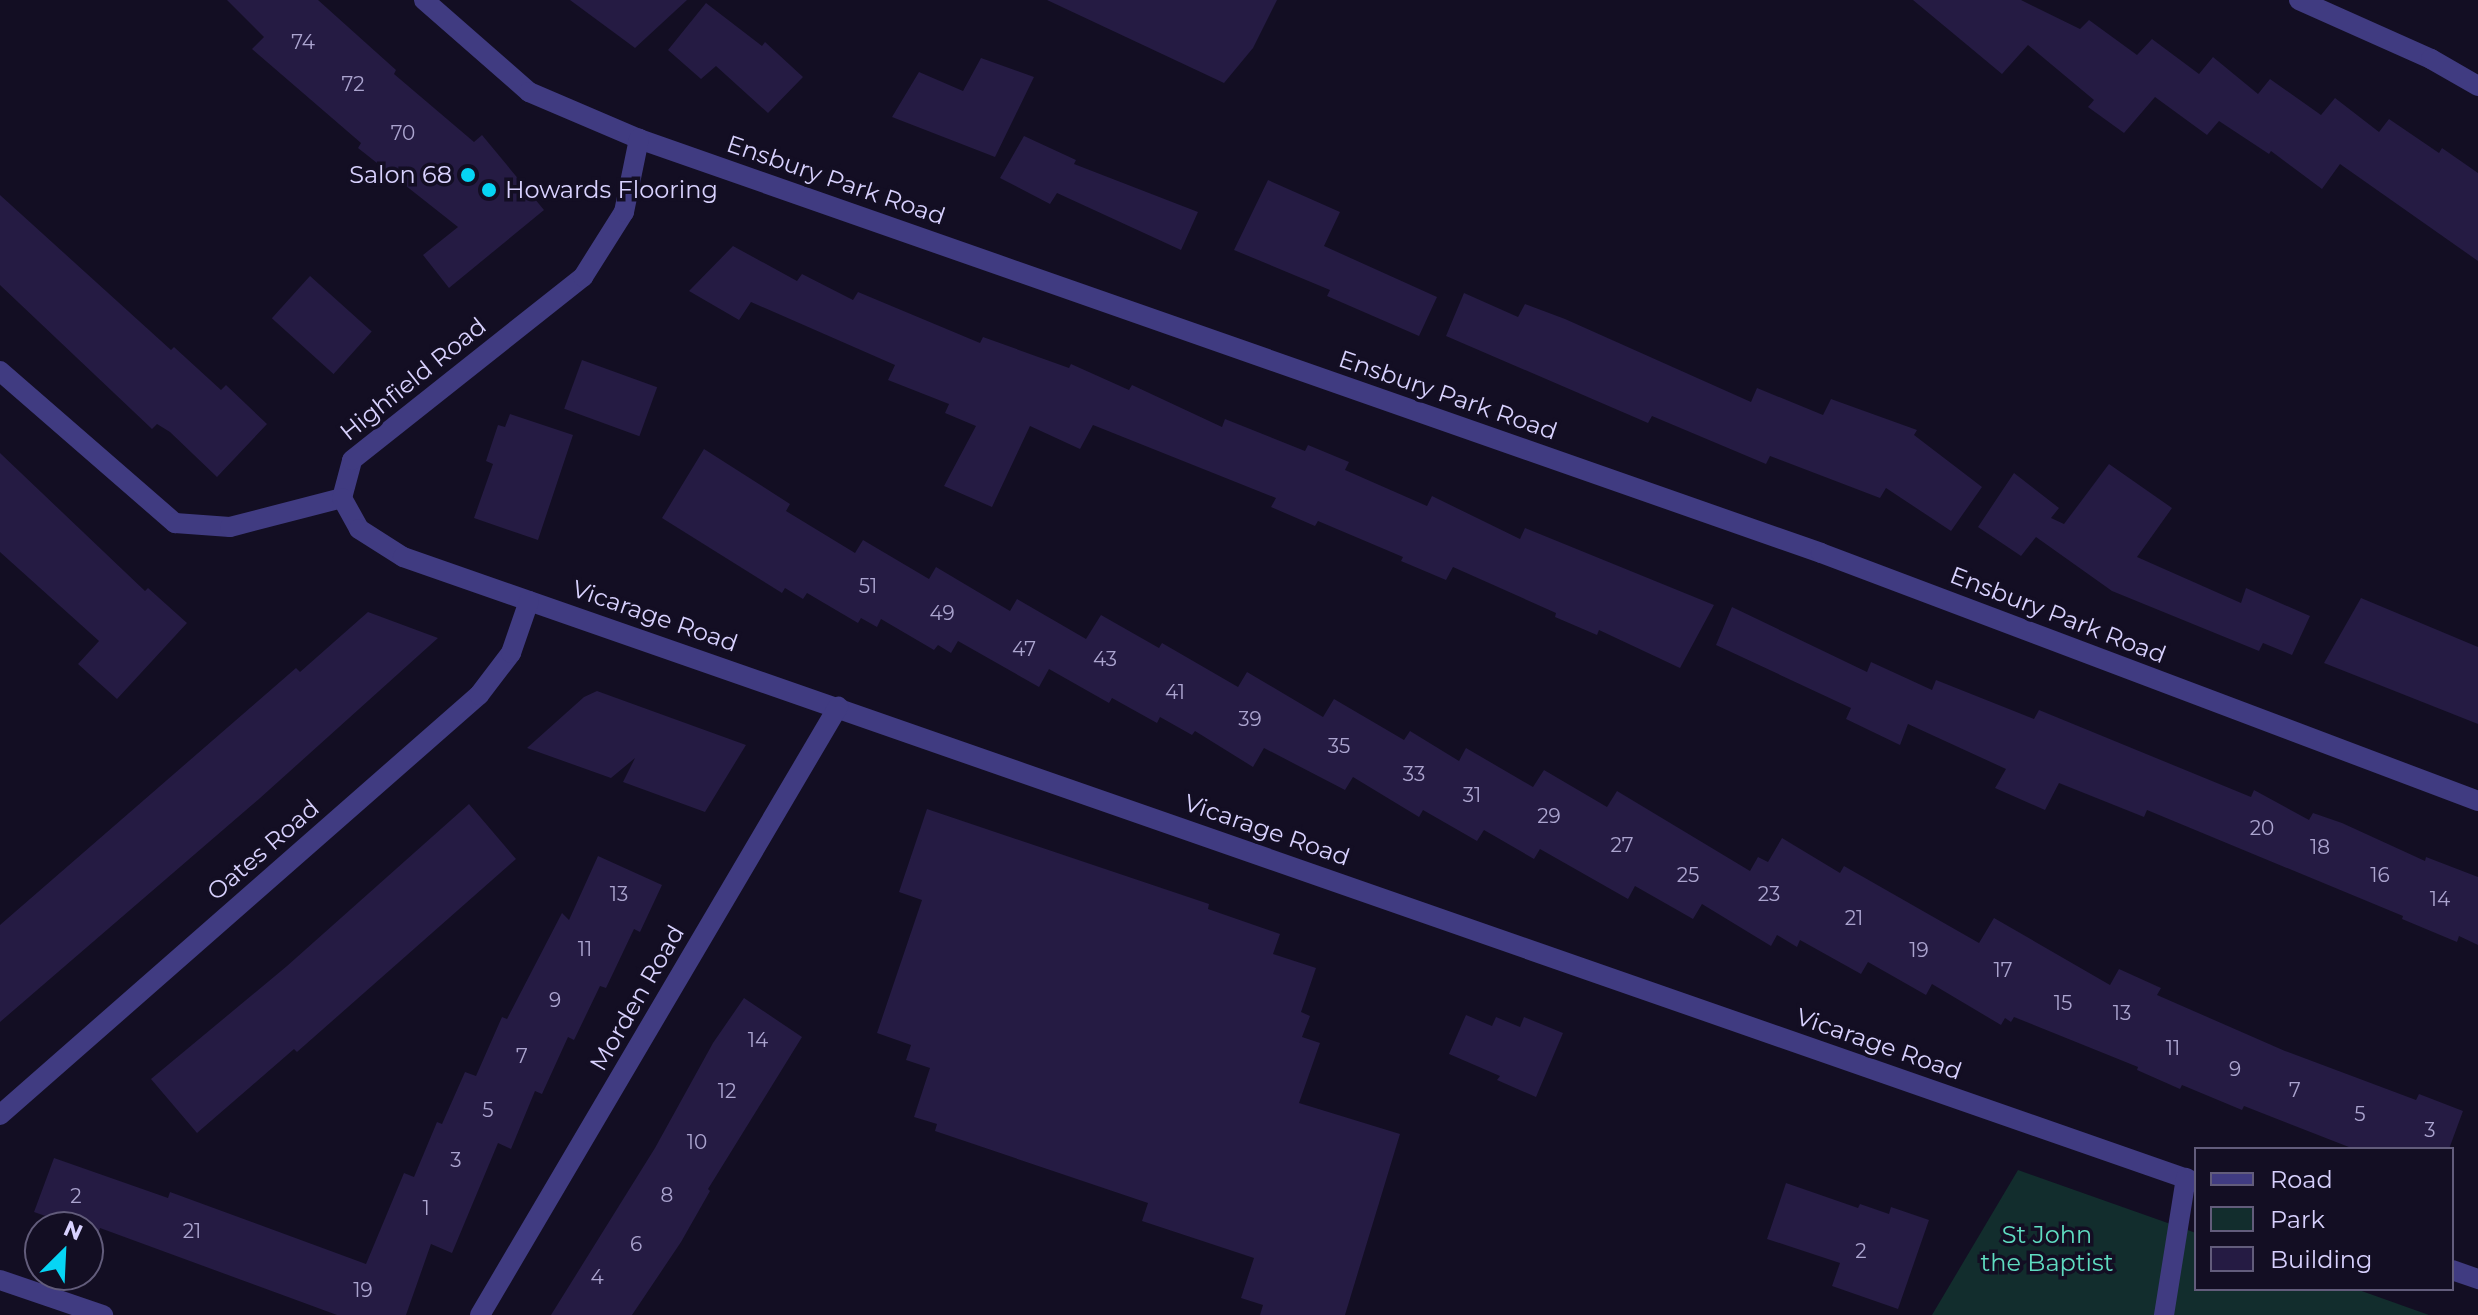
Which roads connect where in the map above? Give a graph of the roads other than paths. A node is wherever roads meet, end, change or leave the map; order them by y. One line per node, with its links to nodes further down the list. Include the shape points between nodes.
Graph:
1 (424, 0): 4 (street, Ensbury Park Road, via 529,92)
2 (2299, 0): 3 (street)
3 (2478, 86)
4 (639, 139): 6 (street, Highfield Road, via 624,212 583,277 352,460); 9 (street, Ensbury Park Road, via 1821,553)
5 (0, 371): 6 (street, via 175,523 230,527)
6 (342, 498): 7 (street, Vicarage Road, via 359,529 403,557)
7 (529, 601): 8 (street, Vicarage Road); 10 (street, Oates Road, via 511,653 479,695)
8 (838, 707): 11 (street, Vicarage Road); 16 (street, Morden Road)
9 (2478, 801)
10 (0, 1115)
11 (2191, 1180): 17 (street)
12 (2454, 1271): 13 (street)
13 (2478, 1279)
14 (0, 1280): 15 (street)
15 (103, 1315)
16 (480, 1315)
17 (2164, 1315)

